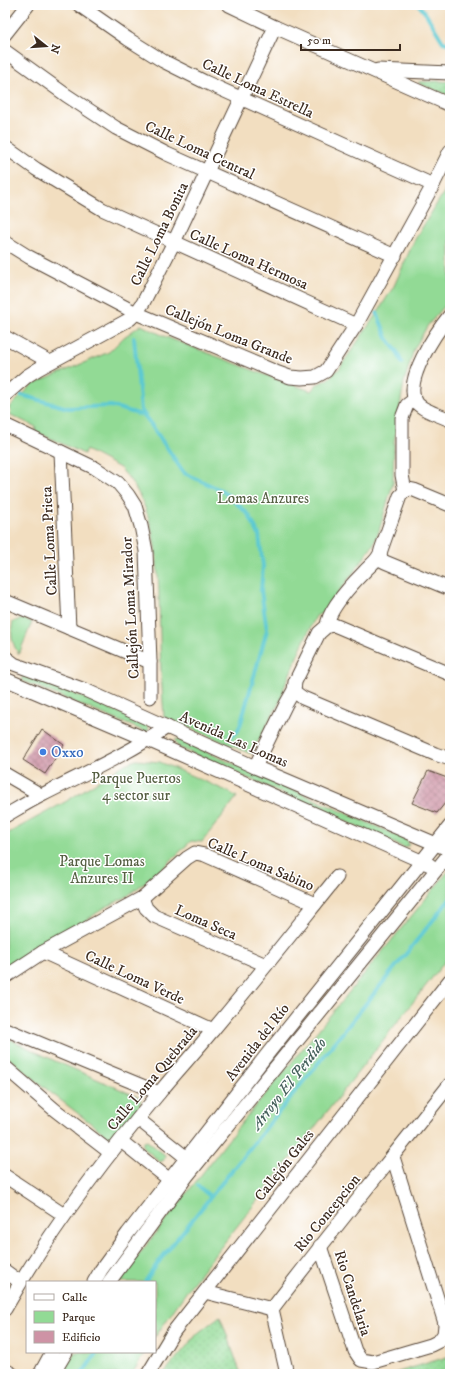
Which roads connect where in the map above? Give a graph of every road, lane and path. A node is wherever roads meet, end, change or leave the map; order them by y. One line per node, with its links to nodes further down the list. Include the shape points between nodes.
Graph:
1 (28, 5): 5 (street)
2 (79, 5): 9 (street, Calle Loma Estrella, via 163,61)
3 (229, 5): 4 (street)
4 (275, 27): 7 (street); 9 (street, Calle Loma Bonita)
5 (5, 34)
6 (5, 51): 13 (street, Calle Loma Central, via 116,128)
7 (370, 69): 8 (street); 10 (street)
8 (450, 73)
9 (242, 98): 13 (street, Calle Loma Bonita); 14 (street, Calle Loma Estrella)
10 (450, 105)
11 (5, 147): 16 (street, Calle Loma Hermosa, via 102,209)
12 (450, 151): 14 (street, Callejón Loma Grande)
13 (206, 172): 16 (street, Calle Loma Bonita); 17 (street, Calle Loma Central)
14 (433, 185): 17 (street, Callejón Loma Grande)
15 (5, 242): 18 (street, Callejón Loma Grande, via 28,257)
16 (174, 242): 18 (street, Calle Loma Bonita); 20 (street, Calle Loma Hermosa)
17 (395, 256): 20 (street, Callejón Loma Grande)
18 (136, 313): 20 (street, Callejón Loma Grande, via 276,372 302,378 315,377 326,371); 23 (street, Calle Loma Bonita, via 97,338)
19 (450, 315): 21 (street)
20 (356, 325)
21 (445, 330): 25 (street, via 428,347 419,366 413,386)
22 (5, 337): 23 (street)
23 (50, 362): 24 (street, Calle Loma Bonita, via 27,376)
24 (5, 396)
25 (414, 398): 26 (street, via 418,404); 29 (street, via 407,405 402,418 402,475)
26 (450, 420)
27 (5, 425): 28 (street, Callejón Loma Mirador)
28 (61, 452): 35 (street, Calle Loma Prieta); 37 (street, Callejón Loma Mirador, via 108,476 128,495 135,506 146,552)
29 (405, 491): 30 (street, via 414,490); 31 (street, via 400,496)
30 (450, 505)
31 (380, 555): 32 (street, via 381,560 385,562); 34 (street, via 331,612)
32 (450, 589)
33 (5, 601): 35 (street)
34 (327, 626): 38 (street, via 334,625); 40 (street, via 319,633 295,682)
35 (69, 628): 37 (street)
36 (5, 657): 42 (street, Avenida Las Lomas, via 14,664 85,690)
37 (150, 662): 41 (street, Callejón Loma Mirador)
38 (450, 674)
39 (5, 679): 43 (street)
40 (294, 690): 44 (street, via 302,698); 45 (street)
41 (150, 697)
42 (167, 727): 43 (street); 45 (street, Avenida Las Lomas)
43 (148, 740): 47 (street); 52 (street)
44 (450, 759)
45 (255, 767): 50 (street, Avenida Las Lomas)
46 (5, 774): 47 (street)
47 (41, 795): 48 (street)
48 (5, 816)
49 (450, 826): 50 (street, Avenida del Río)
50 (436, 844): 51 (street, Avenida Las Lomas); 52 (street, Avenida del Río)
51 (450, 851): 53 (street, Avenida del Río)
52 (422, 861): 53 (street); 70 (street, Avenida del Río, via 269,1052)
53 (437, 868): 70 (street, Avenida del Río)
54 (337, 876): 56 (street, Calle Loma Quebrada)
55 (142, 898): 56 (street, Calle Loma Sabino, via 187,858 195,854 205,855); 57 (street); 58 (street, Loma Seca, via 146,908 154,916)
56 (315, 904): 58 (street, Calle Loma Quebrada)
57 (43, 952): 59 (street); 62 (street, Calle Loma Verde)
58 (266, 965): 62 (street, Calle Loma Quebrada)
59 (5, 977)
60 (450, 980): 79 (street, Callejón Gales)
61 (5, 1029): 65 (street)
62 (213, 1030): 65 (street, Calle Loma Quebrada)
63 (5, 1067): 68 (street)
64 (450, 1084): 69 (street, Rio Concepcion)
65 (159, 1093): 66 (street, Calle Loma Quebrada)
66 (138, 1119): 67 (street, Calle Loma Quebrada); 70 (street)
67 (121, 1141): 68 (street, Calle Loma Quebrada); 72 (street)
68 (111, 1153): 73 (street, Calle Loma Quebrada)
69 (393, 1157): 74 (street, Rio Concepcion); 74 (street, Rio Candelaria, via 444,1320 444,1334 439,1341 373,1362 361,1360 355,1351)
70 (191, 1162): 72 (street, Avenida del Río)
71 (5, 1176): 73 (street)
72 (175, 1184): 76 (street, Avenida del Río, via 106,1264); 77 (street, Avenida del Río)
73 (64, 1215): 78 (street, Calle Loma Quebrada)
74 (320, 1246): 81 (street, Rio Concepcion)
75 (5, 1271): 78 (street)
76 (95, 1281)
77 (110, 1281)
78 (20, 1282): 80 (street, Calle Loma Quebrada)
79 (205, 1292): 81 (street); 88 (street, Callejón Gales, via 174,1331)
80 (5, 1309)
81 (272, 1309): 89 (street)
82 (51, 1353): 86 (street)
83 (65, 1353): 87 (street)
84 (5, 1370): 85 (street)
85 (12, 1374)
86 (40, 1374)
87 (53, 1374)
88 (148, 1374)
89 (287, 1374)

